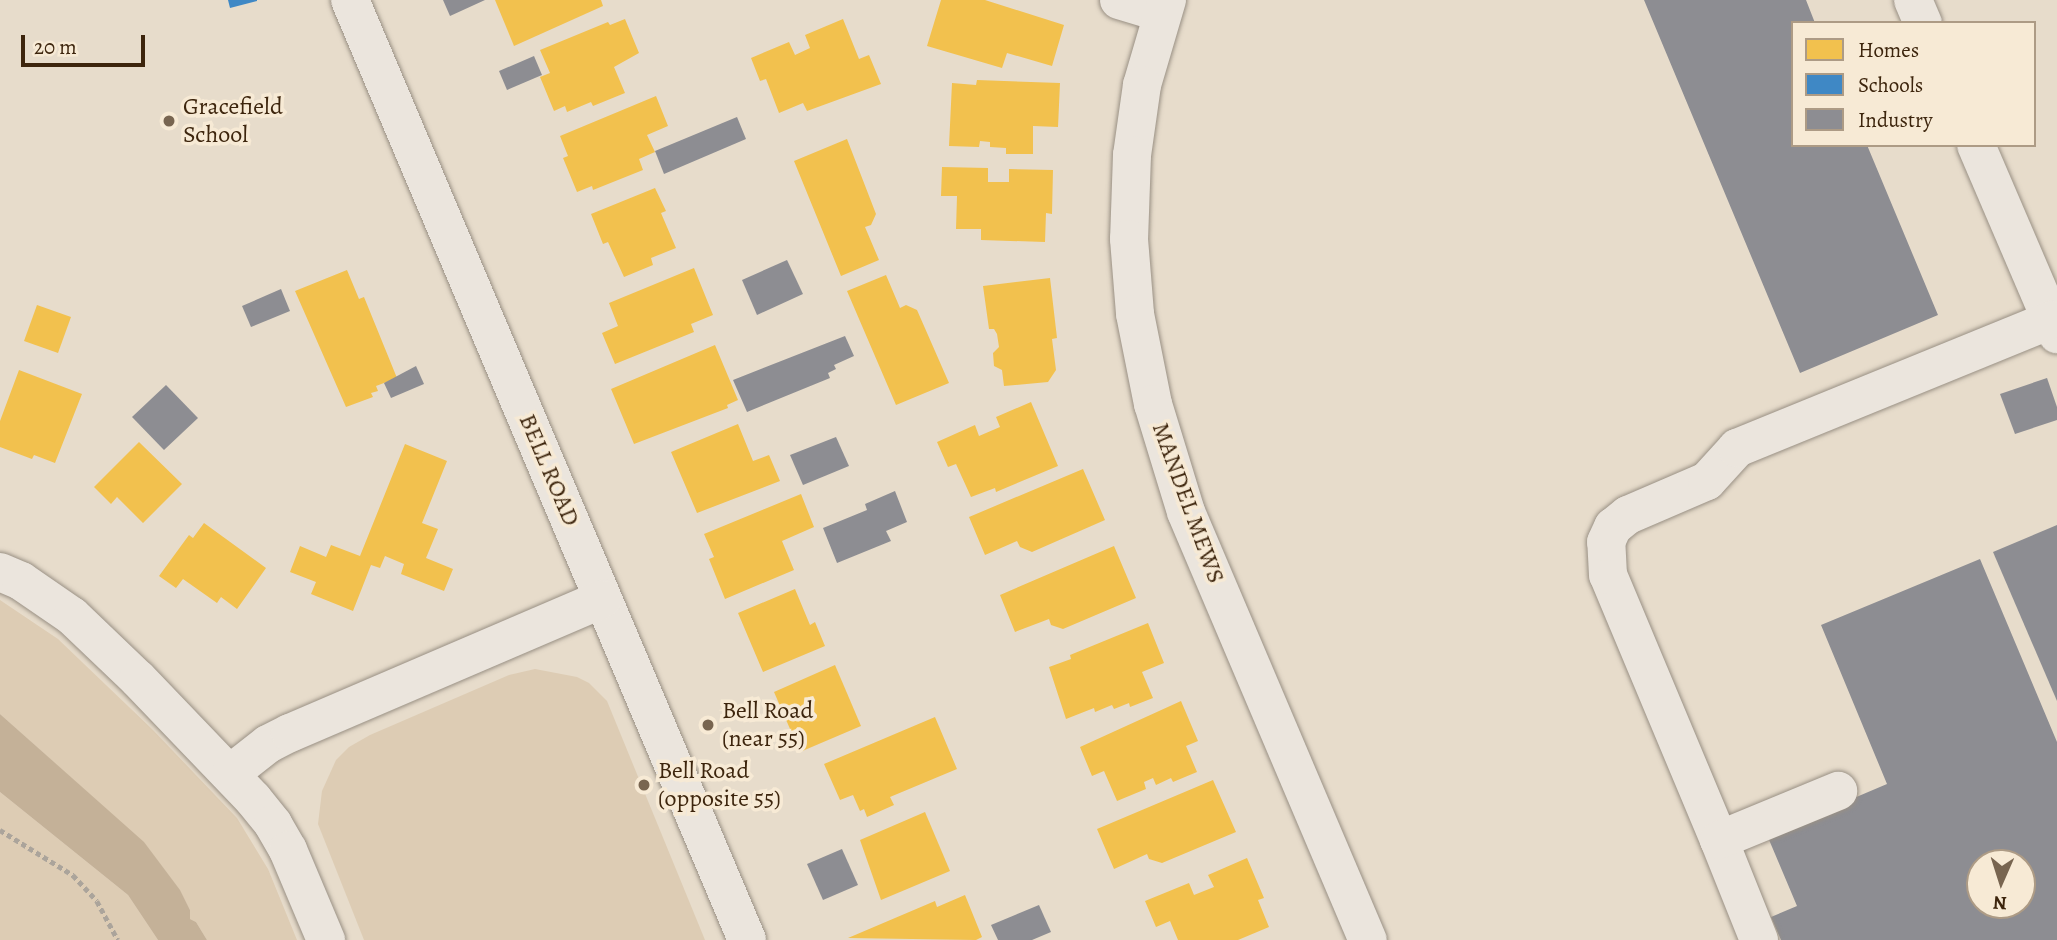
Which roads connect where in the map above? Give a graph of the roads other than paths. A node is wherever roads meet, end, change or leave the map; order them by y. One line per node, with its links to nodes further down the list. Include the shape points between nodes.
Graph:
1 (350, 0): 9 (street, BELL ROAD)
2 (1119, 0): 4 (street)
3 (1913, 0): 5 (street)
4 (1164, 6): 15 (street, MANDEL MEWS, via 1142,85 1132,155 1129,239 1135,314 1153,404 1186,512)
5 (1922, 21)
6 (1977, 147): 7 (street)
7 (2054, 327): 12 (street, via 1737,448 1707,481 1628,515 1613,527 1606,542 1608,575)
8 (0, 572): 10 (street, via 72,616)
9 (603, 599): 10 (street, via 290,733); 14 (street, BELL ROAD)
10 (231, 773): 13 (street, via 288,850)
11 (1838, 792): 12 (street)
12 (1719, 840): 16 (street)
13 (326, 940)
14 (747, 940)
15 (1368, 940)
16 (1759, 940)

